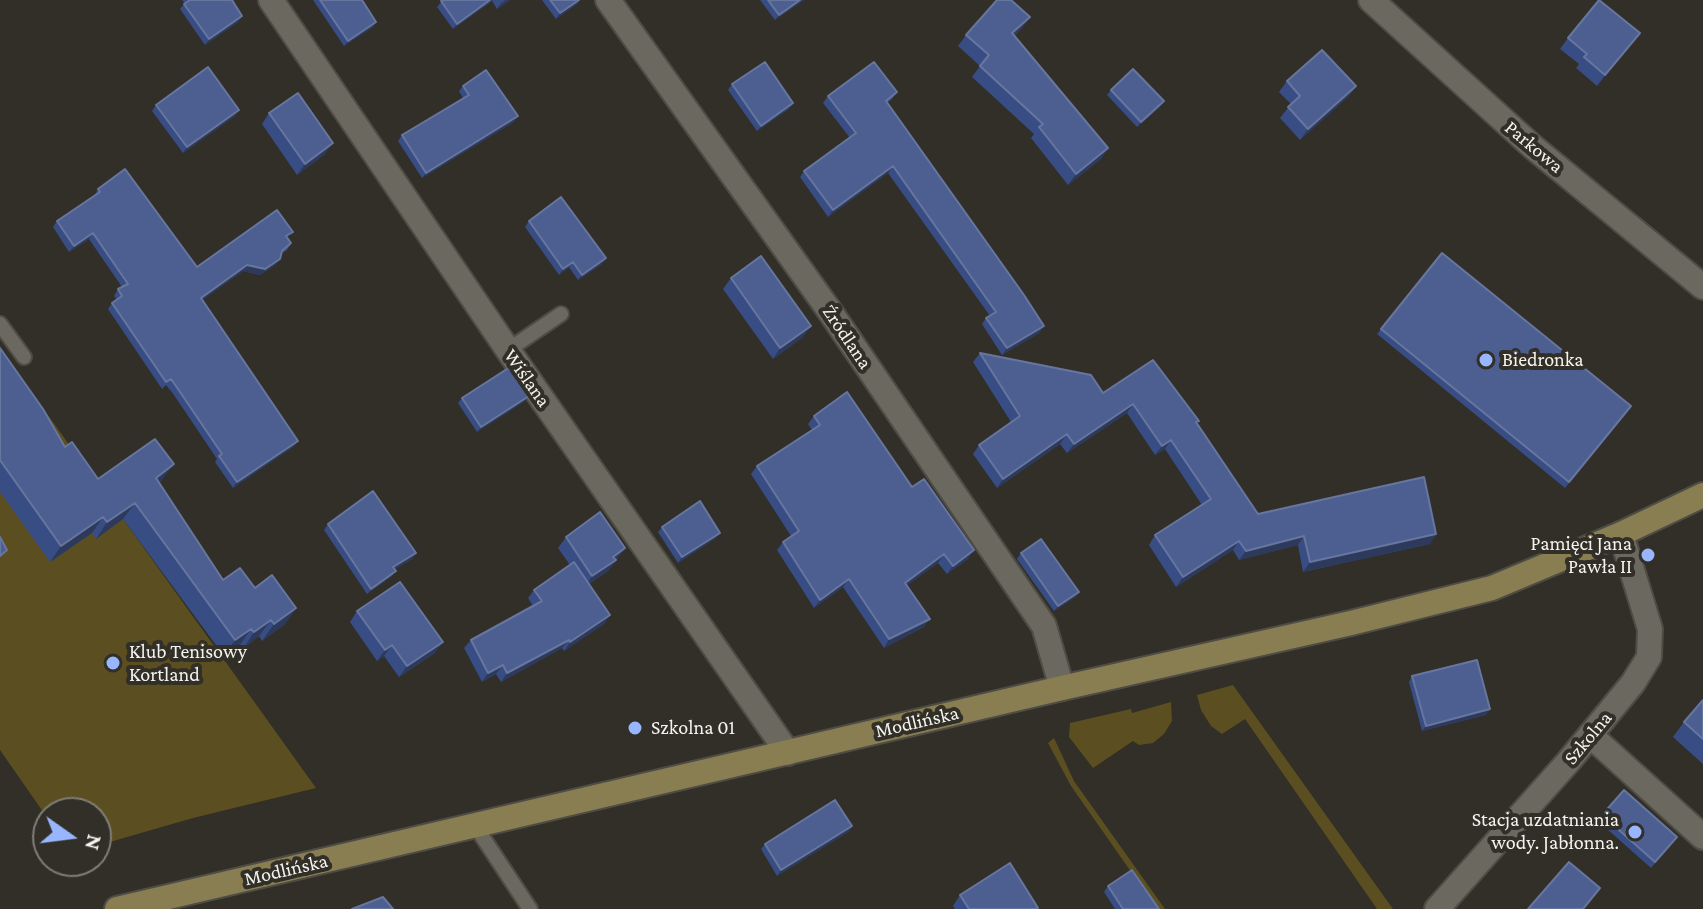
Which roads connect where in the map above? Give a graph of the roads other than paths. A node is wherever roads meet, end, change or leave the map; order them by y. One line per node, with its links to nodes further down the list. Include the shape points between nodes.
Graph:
1 (271, 0): 7 (street, Wiślana)
2 (608, 0): 11 (street, Źródlana, via 829,310 1044,626)
3 (1371, 0): 4 (street, Parkowa, via 1533,147)
4 (1703, 287)
5 (561, 314): 7 (lane)
6 (0, 324): 8 (lane)
7 (508, 350): 13 (street, Wiślana)
8 (24, 357)
9 (1703, 495): 10 (main road, Modlińska)
10 (1621, 534): 11 (main road, Modlińska, via 1492,588); 12 (street, Szkolna, via 1650,629 1649,657)
11 (1062, 688): 13 (main road, Modlińska)
12 (1590, 735): 15 (street); 18 (street, Szkolna)
13 (788, 753): 14 (main road, Modlińska)
14 (474, 824): 16 (main road, Modlińska); 17 (lane)
15 (1703, 837)
16 (117, 909)
17 (530, 909)
18 (1437, 909)

